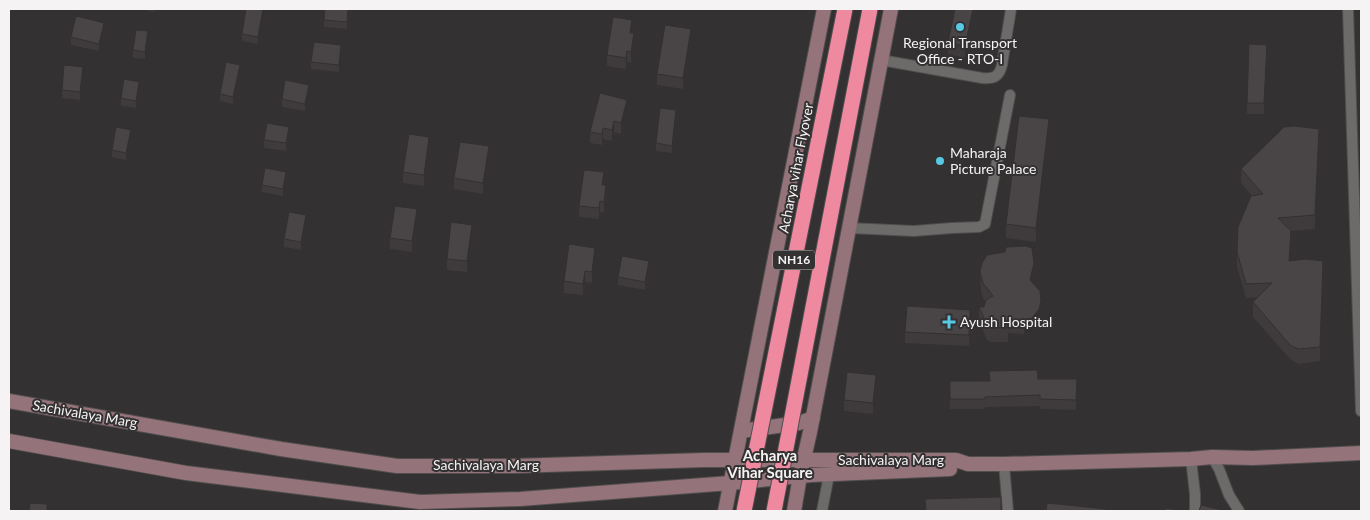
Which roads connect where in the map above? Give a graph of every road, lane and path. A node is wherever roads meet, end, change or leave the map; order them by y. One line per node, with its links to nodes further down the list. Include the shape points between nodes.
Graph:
1 (824, 9): 15 (main road)
2 (845, 9): 28 (highway, Acharya vihar Flyover / NH16, bridge)
3 (870, 9): 29 (highway, NH16, bridge)
4 (891, 9): 7 (main road)
5 (1011, 9): 7 (street, via 1000,72 990,79)
6 (1348, 9): 9 (street)
7 (881, 60): 10 (main road)
8 (1010, 95): 10 (street, via 985,224 914,231)
9 (1357, 124): 11 (street)
10 (849, 228): 14 (main road)
11 (1359, 283): 13 (street)
12 (9, 401): 21 (main road, Sachivalaya Marg, via 397,466)
13 (1361, 411)
14 (813, 418): 15 (main road, via 799,423); 19 (main road)
15 (741, 430): 21 (main road)
16 (9, 441): 26 (main road, Sachivalaya Marg, via 186,473 420,502 520,499)
17 (1361, 454): 18 (main road, Sachivalaya Marg)
18 (1212, 457): 20 (main road, Sachivalaya Marg); 34 (street)
19 (804, 459): 21 (main road, Sachivalaya Marg); 22 (main road, Sachivalaya Marg, via 956,460); 25 (main road)
20 (1191, 459): 23 (main road, Sachivalaya Marg); 33 (street)
21 (734, 460): 26 (main road)
22 (968, 464): 23 (main road, Sachivalaya Marg); 24 (main road, Sachivalaya Marg, via 958,469)
23 (1004, 464): 32 (street)
24 (829, 475): 25 (main road, Sachivalaya Marg); 31 (street)
25 (800, 476): 26 (main road, Sachivalaya Marg); 30 (main road)
26 (730, 483): 27 (main road)
27 (725, 511)
28 (744, 511)
29 (774, 511)
30 (794, 511)
31 (822, 511)
32 (1008, 511)
33 (1195, 511)
34 (1239, 511)

